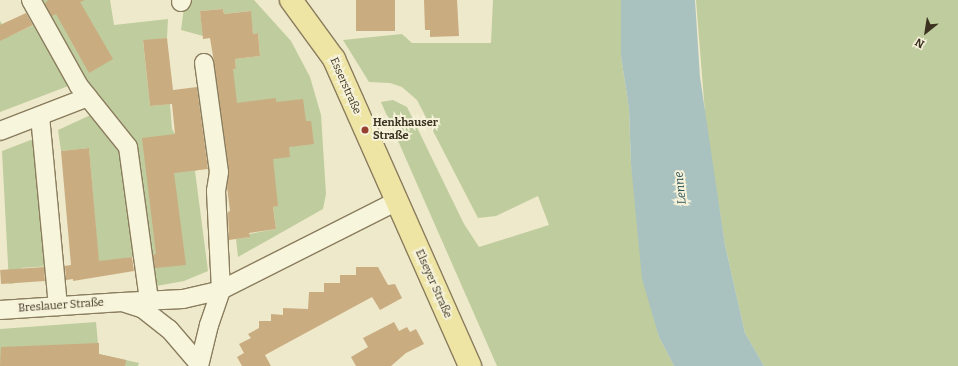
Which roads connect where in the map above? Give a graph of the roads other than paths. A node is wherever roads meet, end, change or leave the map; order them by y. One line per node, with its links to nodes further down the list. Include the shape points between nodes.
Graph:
1 (31, 0): 4 (street, via 79,86)
2 (291, 0): 7 (main road, Esserstraße, via 334,58)
3 (204, 63): 8 (street, via 219,172 216,191)
4 (88, 97): 5 (street); 9 (street, via 128,147)
5 (40, 116): 6 (street); 11 (street)
6 (0, 131)
7 (397, 201): 8 (street); 14 (main road, Elseyer Straße)
8 (221, 290): 9 (street, Breslauer Straße, via 183,299); 13 (street, via 208,325)
9 (149, 301): 10 (street, Breslauer Straße)
10 (122, 302): 11 (street, Breslauer Straße); 13 (street, Breslauer Straße, via 143,309 169,329)
11 (58, 306): 12 (street, Breslauer Straße)
12 (0, 310)
13 (199, 365)
14 (470, 366)

